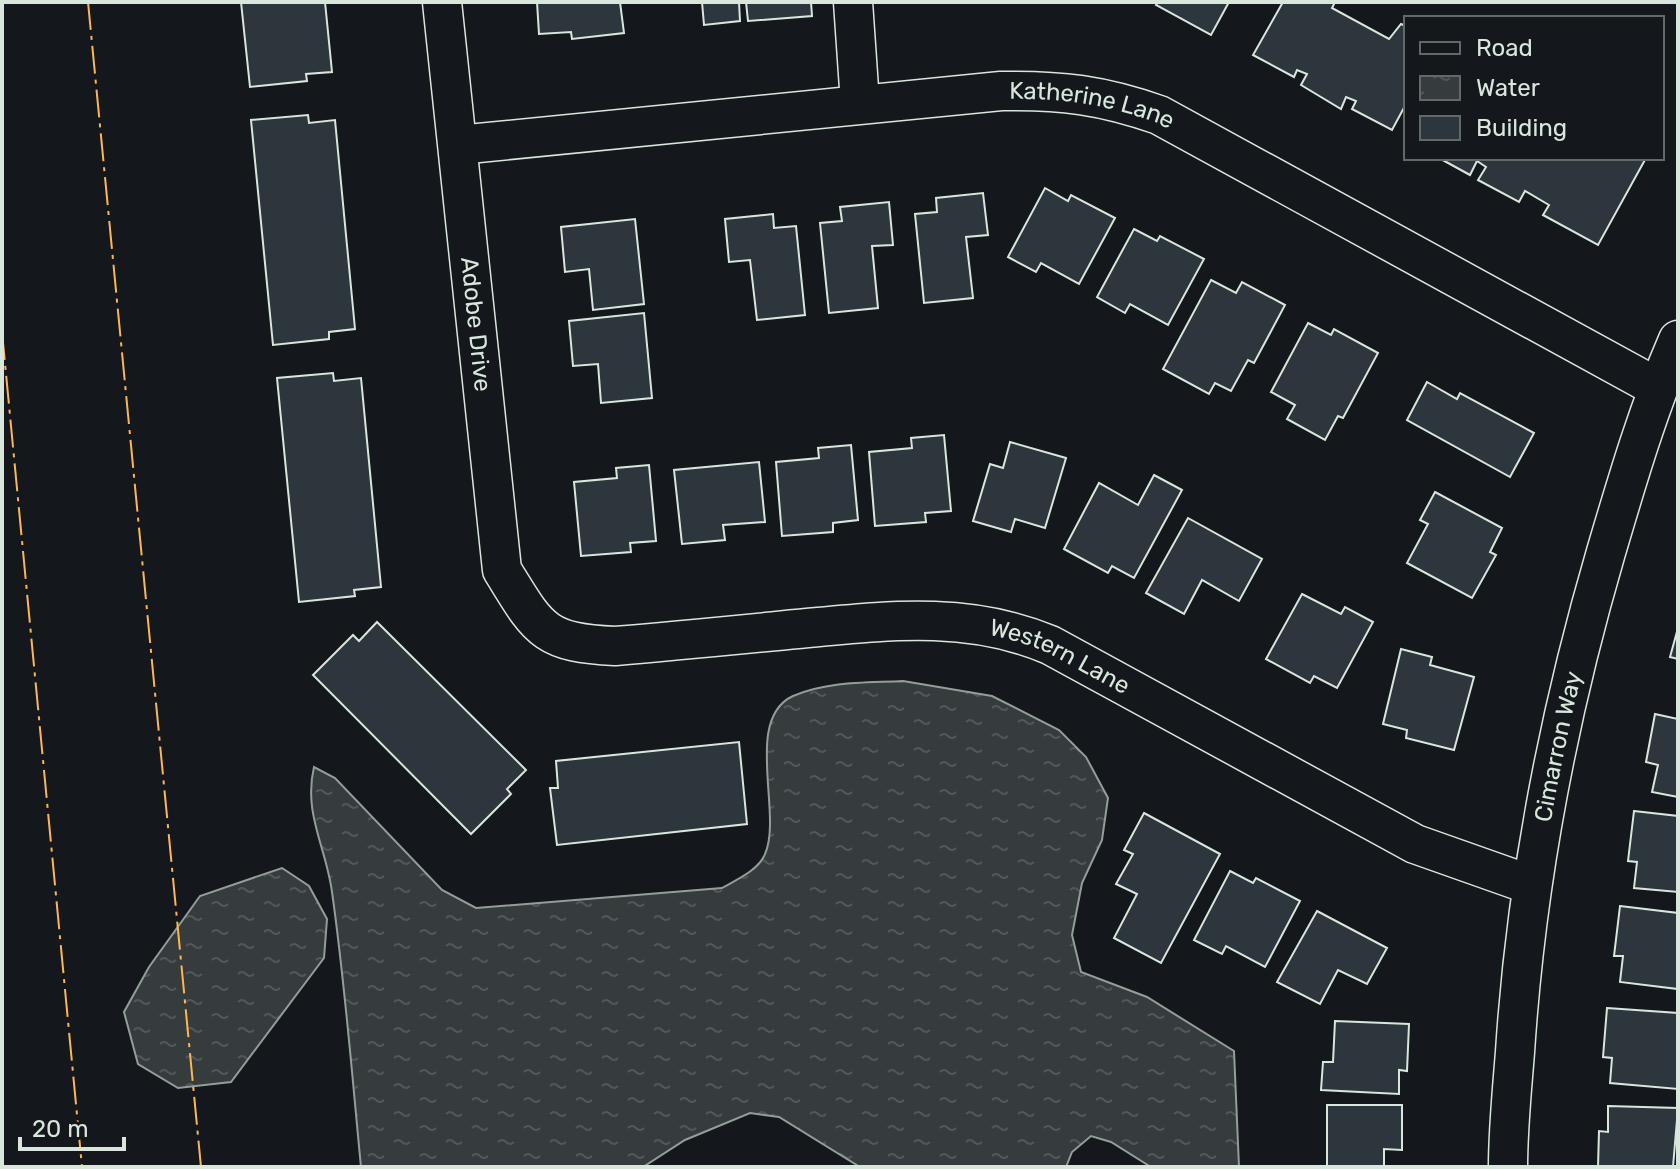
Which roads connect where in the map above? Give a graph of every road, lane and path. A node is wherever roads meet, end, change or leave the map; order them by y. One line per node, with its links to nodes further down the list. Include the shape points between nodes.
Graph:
1 (442, 2): 4 (street, Adobe Drive)
2 (853, 2): 3 (street)
3 (860, 103): 4 (street, Katherine Lane); 6 (street, Katherine Lane, via 1061,90 1147,111)
4 (458, 145): 7 (street, Adobe Drive, via 502,570)
5 (1678, 340): 6 (street, Cimarron Way)
6 (1658, 388): 8 (street, Cimarron Way, via 1576,655)
7 (547, 633): 8 (street, Western Lane, via 576,645 615,646 901,620 955,620 1017,631 1415,844)
8 (1531, 885): 9 (street, Cimarron Way)
9 (1508, 1167)

